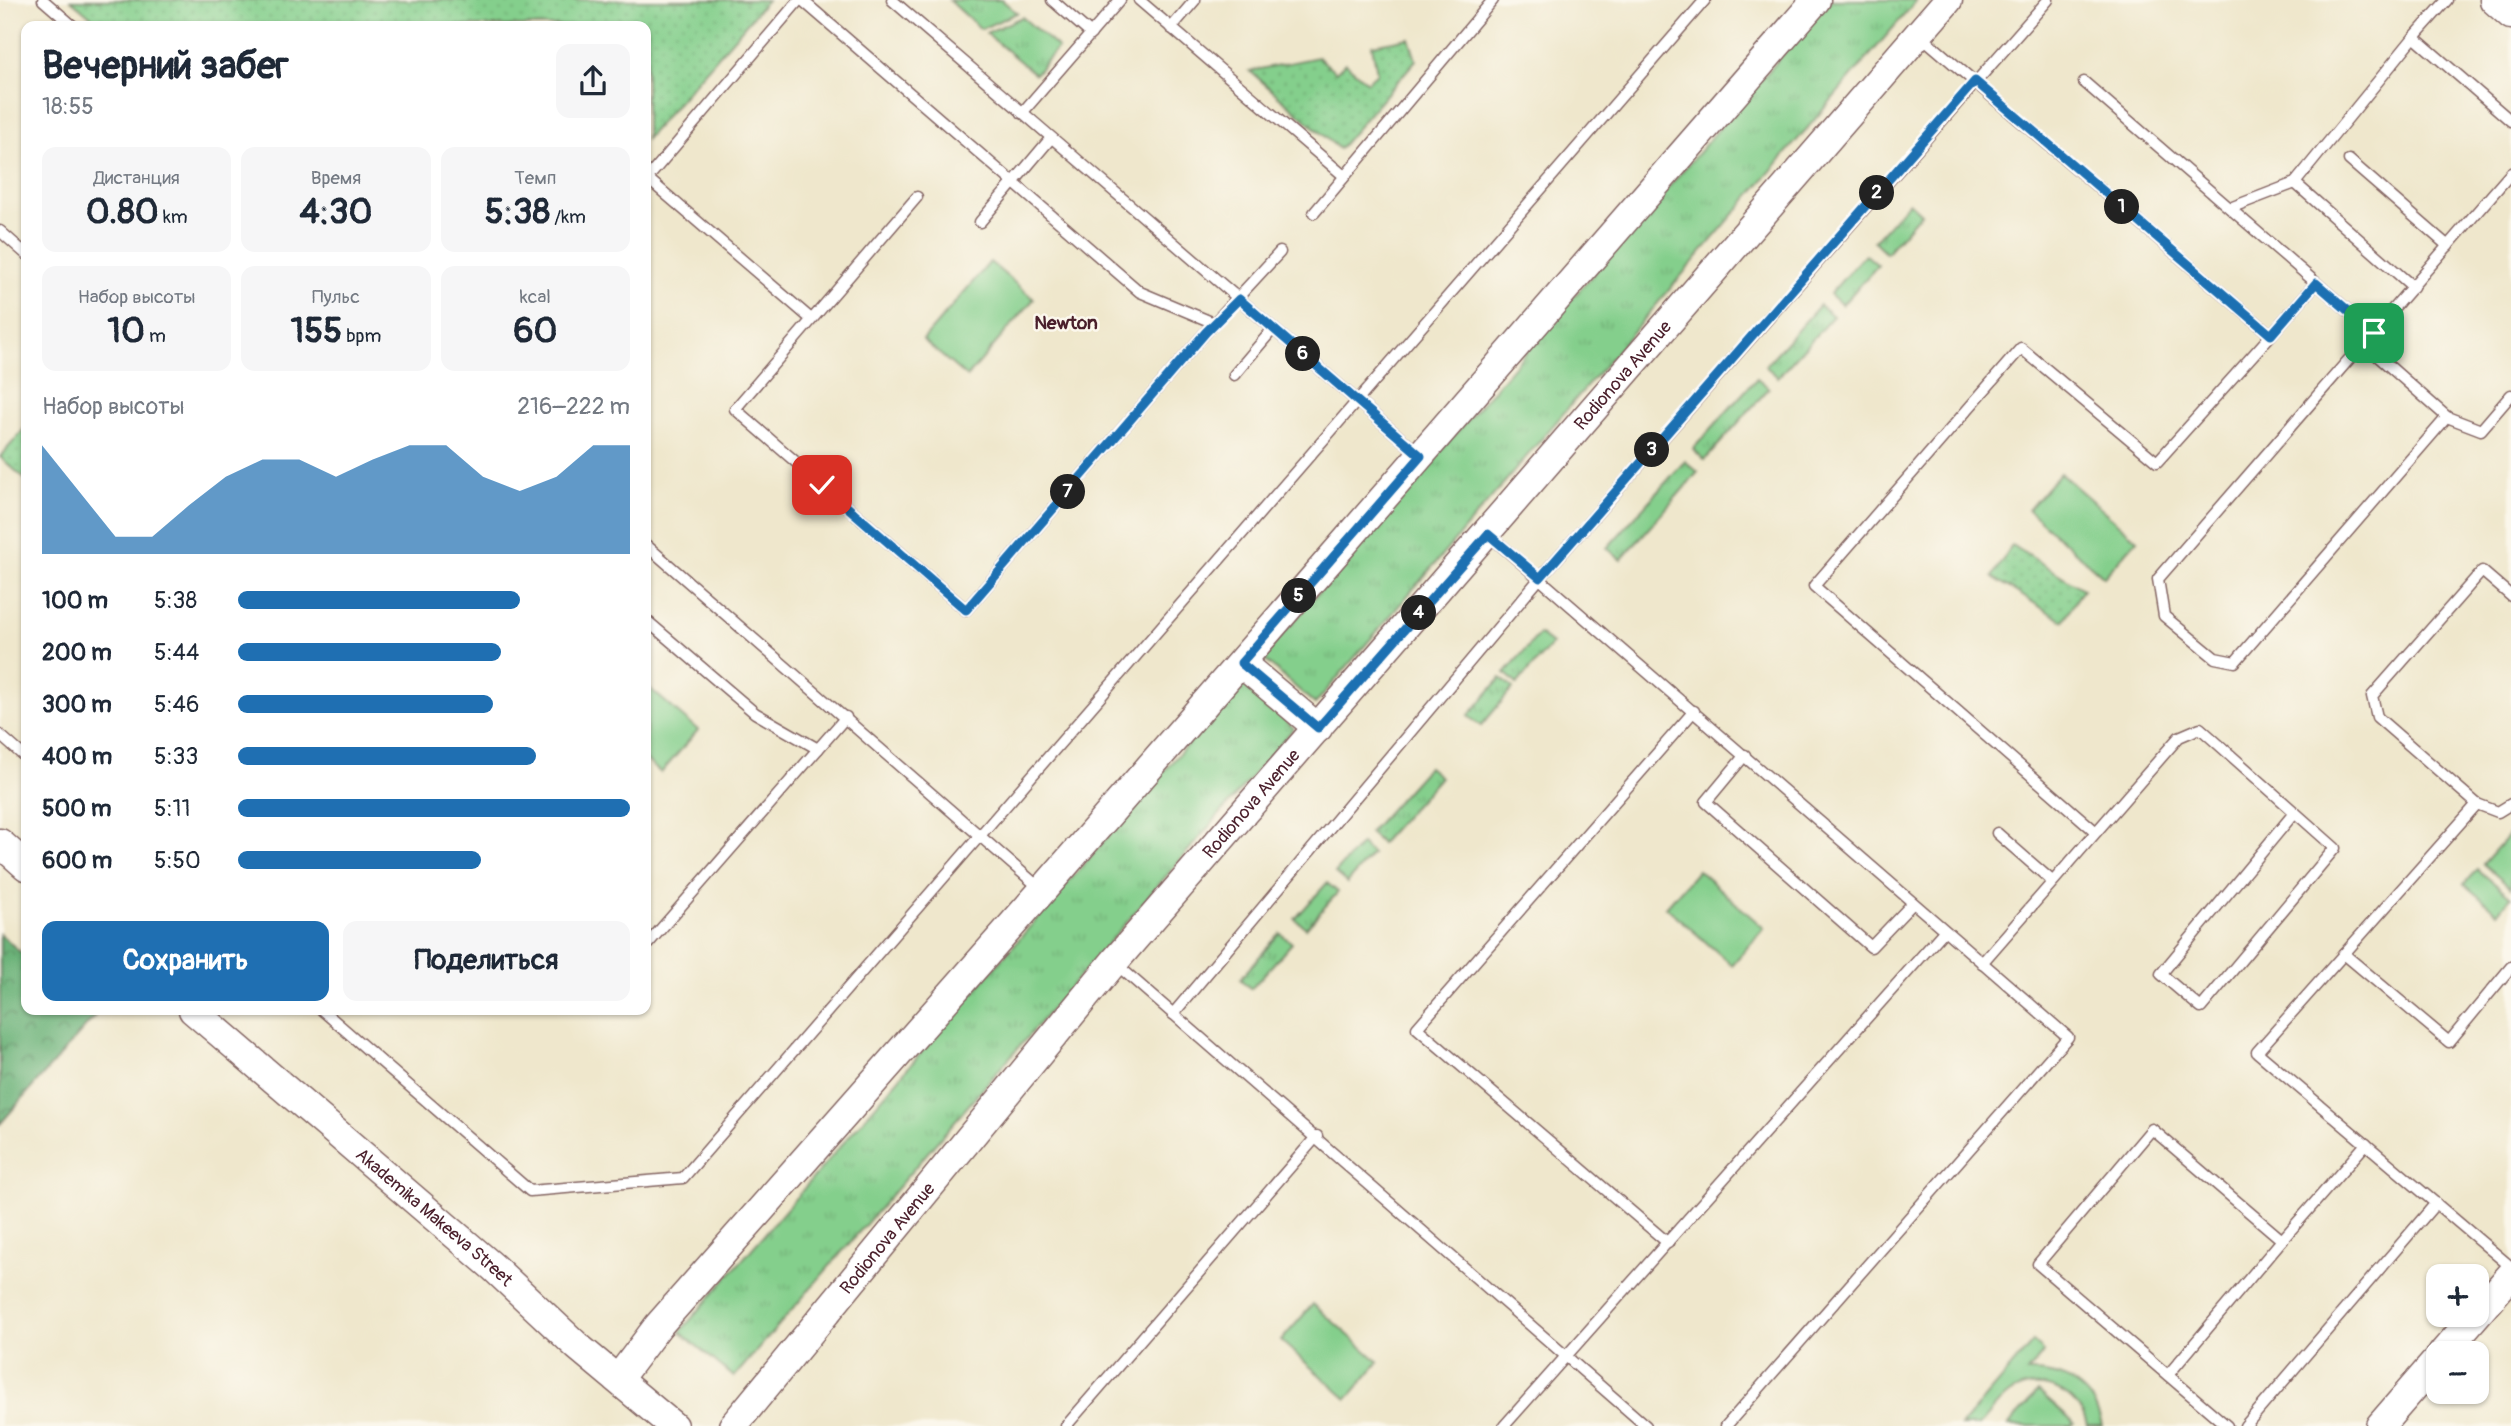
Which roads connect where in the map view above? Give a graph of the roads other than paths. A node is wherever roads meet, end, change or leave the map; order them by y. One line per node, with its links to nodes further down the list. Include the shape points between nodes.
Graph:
1 (43, 0): 16 (lane)
2 (800, 0): 28 (lane); 31 (lane)
3 (892, 0): 23 (lane)
4 (1052, 0): 18 (lane)
5 (1120, 0): 18 (lane)
6 (1139, 0): 17 (lane)
7 (1195, 0): 17 (lane)
8 (1493, 0): 29 (lane)
9 (1705, 0): 52 (lane)
10 (1816, 0): 54 (street)
11 (1948, 0): 19 (street, Rodionova Avenue)
12 (2048, 0): 21 (lane)
13 (2447, 0): 20 (lane)
14 (2494, 0): 15 (street)
15 (2511, 15)
16 (67, 21)
17 (1171, 28): 29 (lane)
18 (1091, 34): 23 (lane)
19 (1918, 34): 21 (lane); 55 (street, Rodionova Avenue)
20 (2414, 37): 24 (lane); 32 (lane)
21 (1975, 81): 48 (lane); 57 (lane)
22 (2084, 82): 34 (lane)
23 (1022, 113): 25 (lane)
24 (2511, 121)
25 (1051, 138): 31 (lane); 43 (lane)
26 (2349, 160): 38 (lane)
27 (2511, 173): 38 (lane)
28 (651, 174)
29 (1343, 175): 35 (lane)
30 (651, 182): 44 (lane)
31 (1013, 183): 36 (lane); 45 (lane, via 1140,292)
32 (2295, 183): 34 (lane); 42 (lane)
33 (917, 197): 44 (lane)
34 (2230, 208): 41 (lane)
35 (1314, 213)
36 (979, 222)
37 (0, 231): 39 (lane)
38 (2448, 246): 42 (lane)
39 (21, 250)
40 (1280, 253): 43 (lane)
41 (2316, 283): 47 (lane); 48 (lane)
42 (2413, 287): 47 (lane)
43 (1239, 299): 45 (lane); 46 (lane)
44 (811, 319): 45 (lane, via 735,409 966,610)
45 (1214, 323)
46 (1273, 329): 50 (lane); 52 (lane)
47 (2374, 333): 49 (lane)
48 (2271, 335): 71 (lane, via 2157,462 2021,348 1814,586)
49 (2364, 344): 53 (lane); 53 (lane, via 2158,579 2164,616 2215,658 2235,662)
50 (1234, 374)
51 (2511, 395): 53 (lane, via 2481,430)
52 (1357, 402): 54 (lane); 73 (lane)
53 (2447, 416)
54 (1421, 456): 60 (street)
55 (1488, 534): 57 (lane); 63 (street, Rodionova Avenue)
56 (651, 549): 62 (lane)
57 (1540, 578): 61 (lane); 85 (lane)
58 (2511, 596): 68 (lane, via 2482,571 2372,696 2377,717)
59 (651, 624): 65 (lane, via 755,713)
60 (1241, 663): 63 (street); 77 (street)
61 (1694, 711): 67 (lane); 92 (lane, via 1417,1028)
62 (846, 717): 65 (lane); 73 (lane)
63 (1318, 728): 82 (street, Rodionova Avenue)
64 (0, 735): 66 (lane)
65 (818, 749): 80 (lane)
66 (21, 754)
67 (1745, 755): 78 (lane); 78 (lane, via 1706,802 1871,947)
68 (2477, 804): 69 (lane, via 2498,813); 81 (lane)
69 (2511, 804)
70 (2295, 812): 70 (lane, via 2335,848 2201,1008 2161,974); 71 (lane, via 2200,728 2179,737)
71 (2095, 831): 76 (lane)
72 (1997, 833): 76 (lane)
73 (981, 836): 77 (lane); 87 (lane, via 683,1178 530,1191)
74 (0, 843): 75 (street)
75 (21, 862)
76 (2052, 881): 83 (lane)
77 (1042, 891): 99 (street, via 667,1316)
78 (1913, 903): 79 (lane)
79 (1944, 931): 83 (lane); 92 (lane)
80 (651, 940)
81 (2344, 954): 84 (lane, via 2449,1042); 89 (lane, via 2257,1052)
82 (1114, 962): 85 (lane); 101 (street, Rodionova Avenue)
83 (1982, 963): 105 (lane, via 2068,1037)
84 (2511, 967)
85 (1173, 1014): 88 (lane)
86 (199, 1015): 99 (street, Akademika Makeeva Street)
87 (328, 1015)
88 (1317, 1136): 96 (lane); 102 (lane)
89 (2366, 1144): 90 (lane); 91 (lane)
90 (2437, 1203): 93 (lane); 107 (lane)
91 (2283, 1240): 98 (lane); 98 (lane, via 2152,1129 2038,1264)
92 (1668, 1243): 96 (lane)
93 (2511, 1266)
94 (2511, 1275): 95 (street)
95 (2454, 1341)
96 (1565, 1356): 103 (lane); 104 (lane)
97 (2426, 1373): 108 (street)
98 (2168, 1375): 106 (lane)
99 (618, 1379): 100 (street, Akademika Makeeva Street)
100 (673, 1426)
101 (733, 1426)
102 (1066, 1426)
103 (1504, 1426)
104 (1646, 1426)
105 (1726, 1426)
106 (2227, 1426)
107 (2245, 1426)
108 (2380, 1426)

